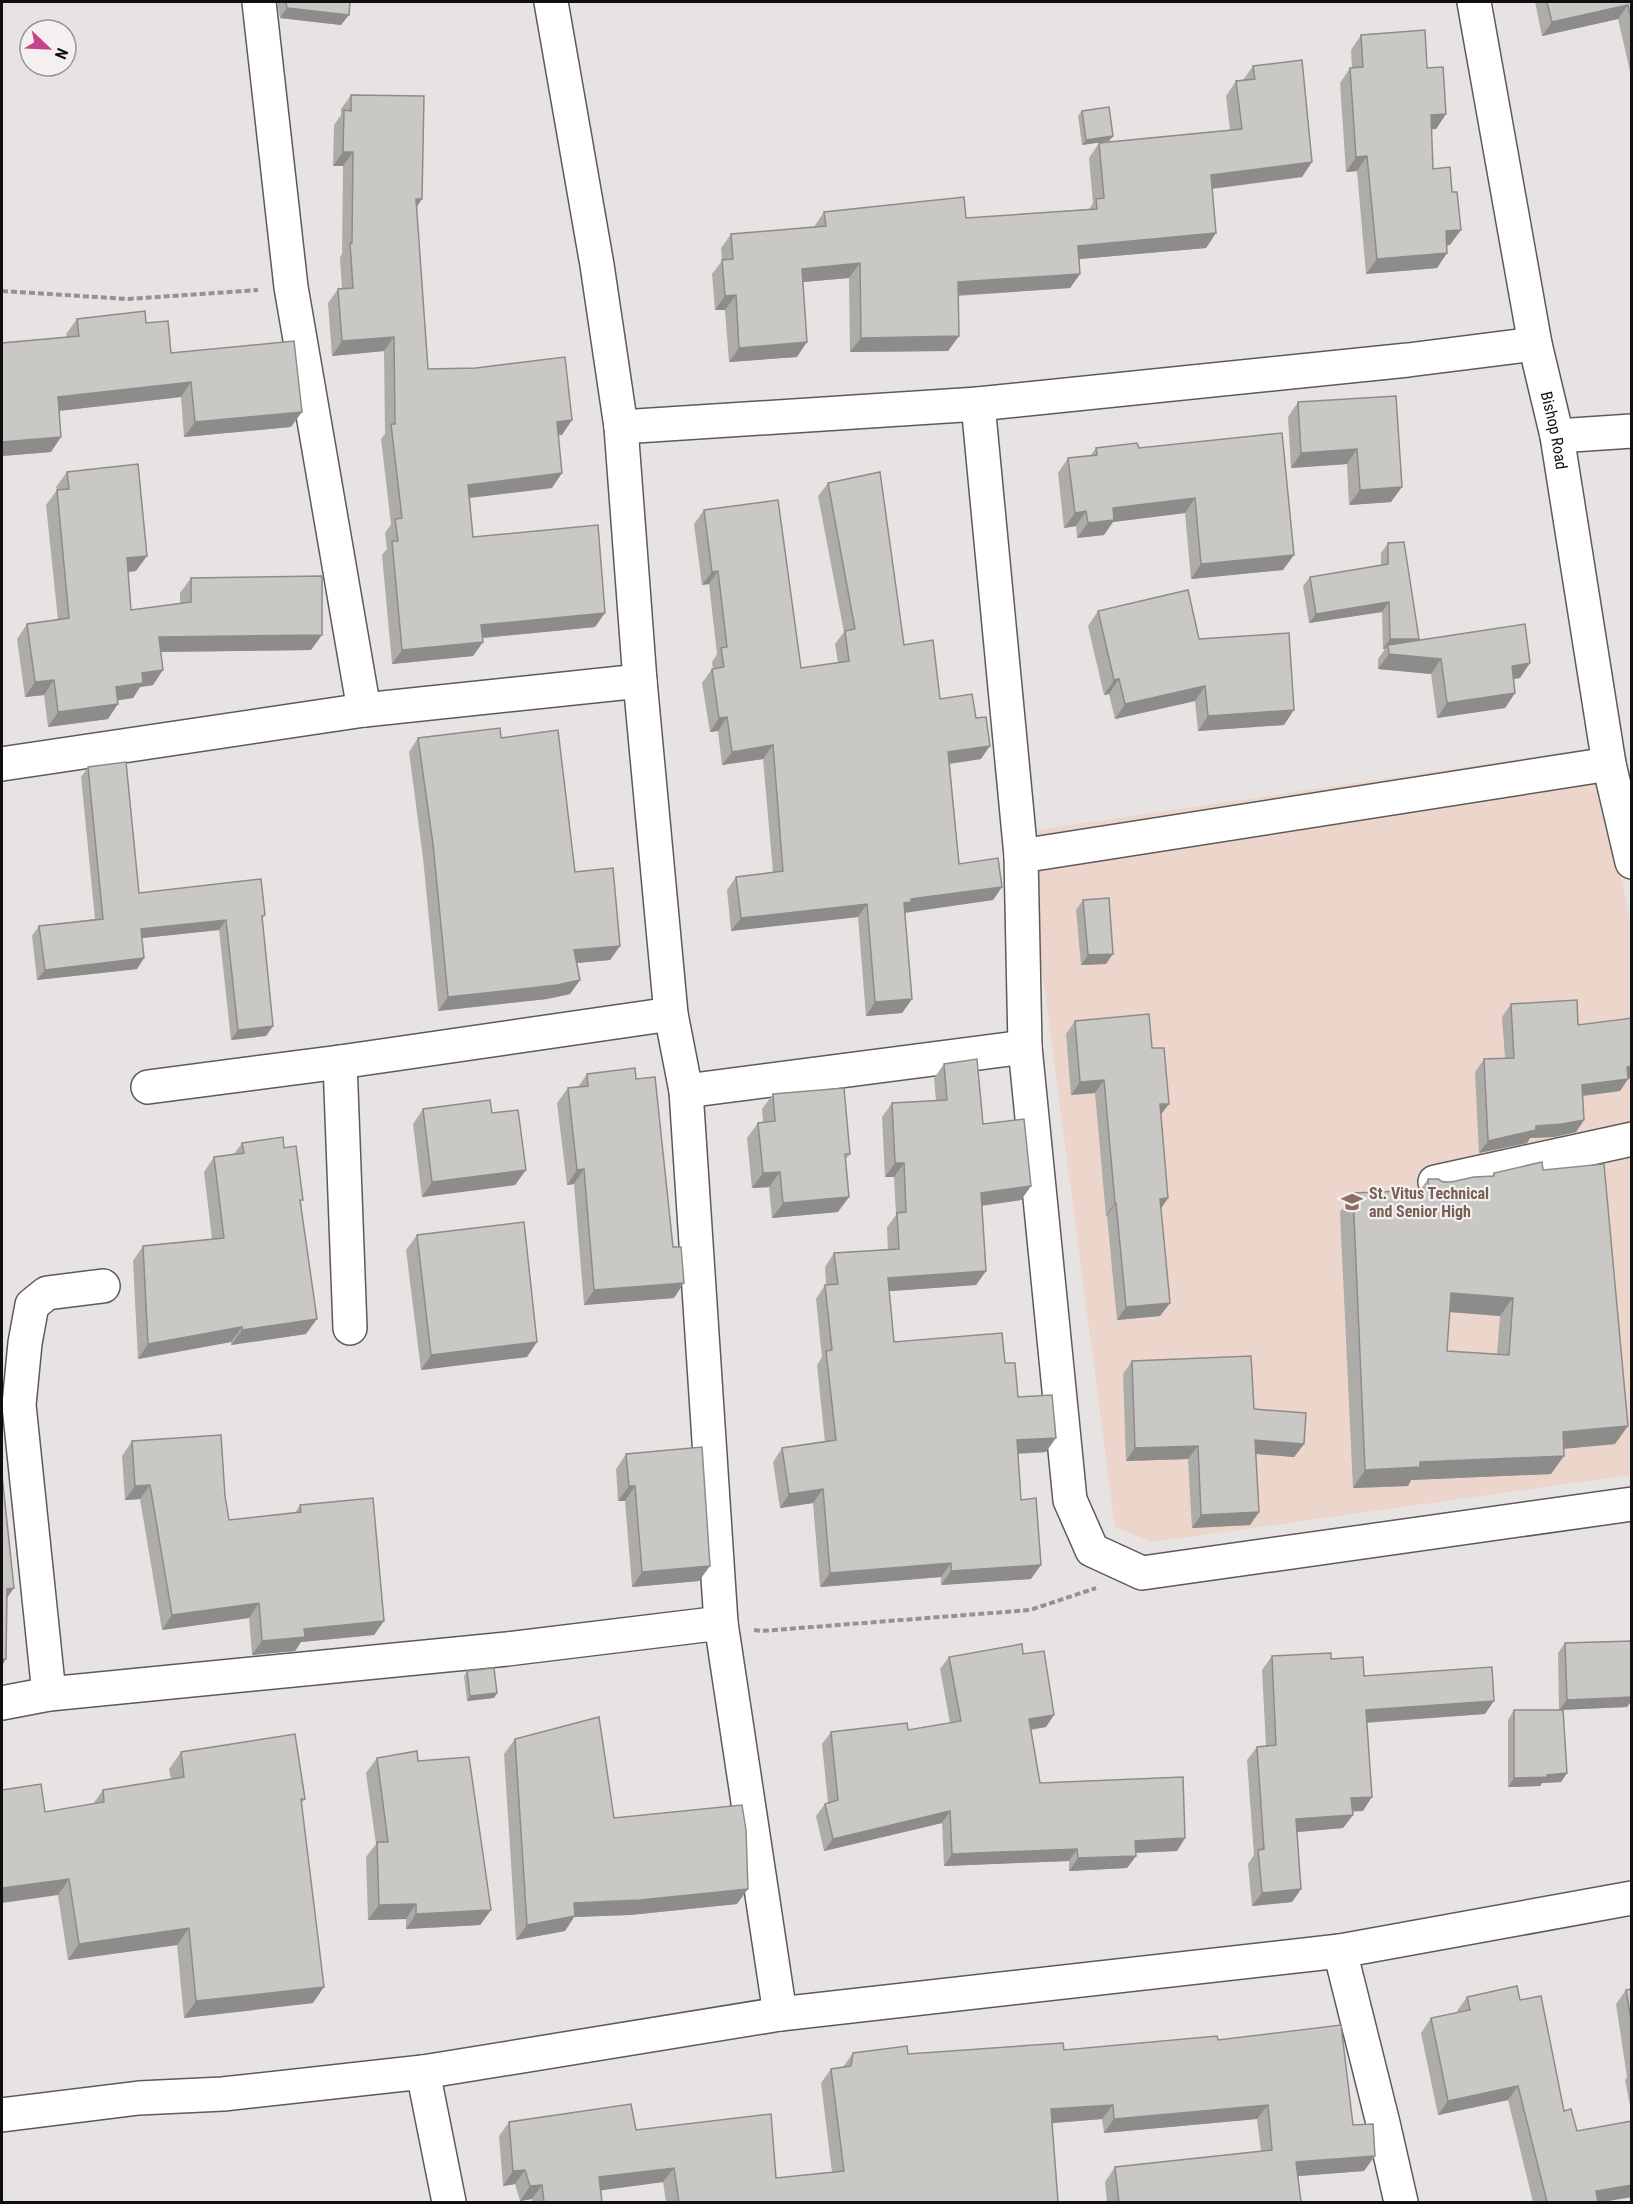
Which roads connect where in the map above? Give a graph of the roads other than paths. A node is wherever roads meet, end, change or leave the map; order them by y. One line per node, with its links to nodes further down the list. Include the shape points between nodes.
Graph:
1 (259, 2): 10 (street, via 291,287)
2 (551, 2): 6 (street)
3 (1474, 2): 4 (street, Bishop Road)
4 (1535, 344): 5 (street); 8 (street, Bishop Road)
5 (978, 404): 6 (street); 13 (street)
6 (621, 427): 9 (street)
7 (1632, 430): 8 (street)
8 (1557, 435): 12 (street, Bishop Road)
9 (640, 681): 10 (street); 15 (street)
10 (364, 710): 11 (street)
11 (2, 764)
12 (1609, 764): 13 (street); 14 (street, Bishop Road)
13 (1022, 856): 16 (street)
14 (1632, 862)
15 (671, 1014): 17 (street); 19 (street)
16 (1025, 1047): 19 (street); 24 (street, via 1070,1500 1092,1550 1142,1573)
17 (340, 1062): 18 (street); 23 (street)
18 (148, 1087)
19 (686, 1091): 25 (street)
20 (1632, 1139): 21 (street)
21 (1435, 1182)
22 (103, 1286): 26 (street, via 47,1293 32,1305 25,1342 19,1405)
23 (350, 1328)
24 (1632, 1504)
25 (721, 1623): 26 (street, via 507,1649); 30 (street)
26 (49, 1694): 27 (street)
27 (2, 1702)
28 (1632, 1898): 29 (street)
29 (1340, 1951): 30 (street); 34 (street)
30 (780, 2014): 31 (street)
31 (423, 2072): 32 (street); 33 (street)
32 (2, 2115)
33 (449, 2202)
34 (1401, 2202)

